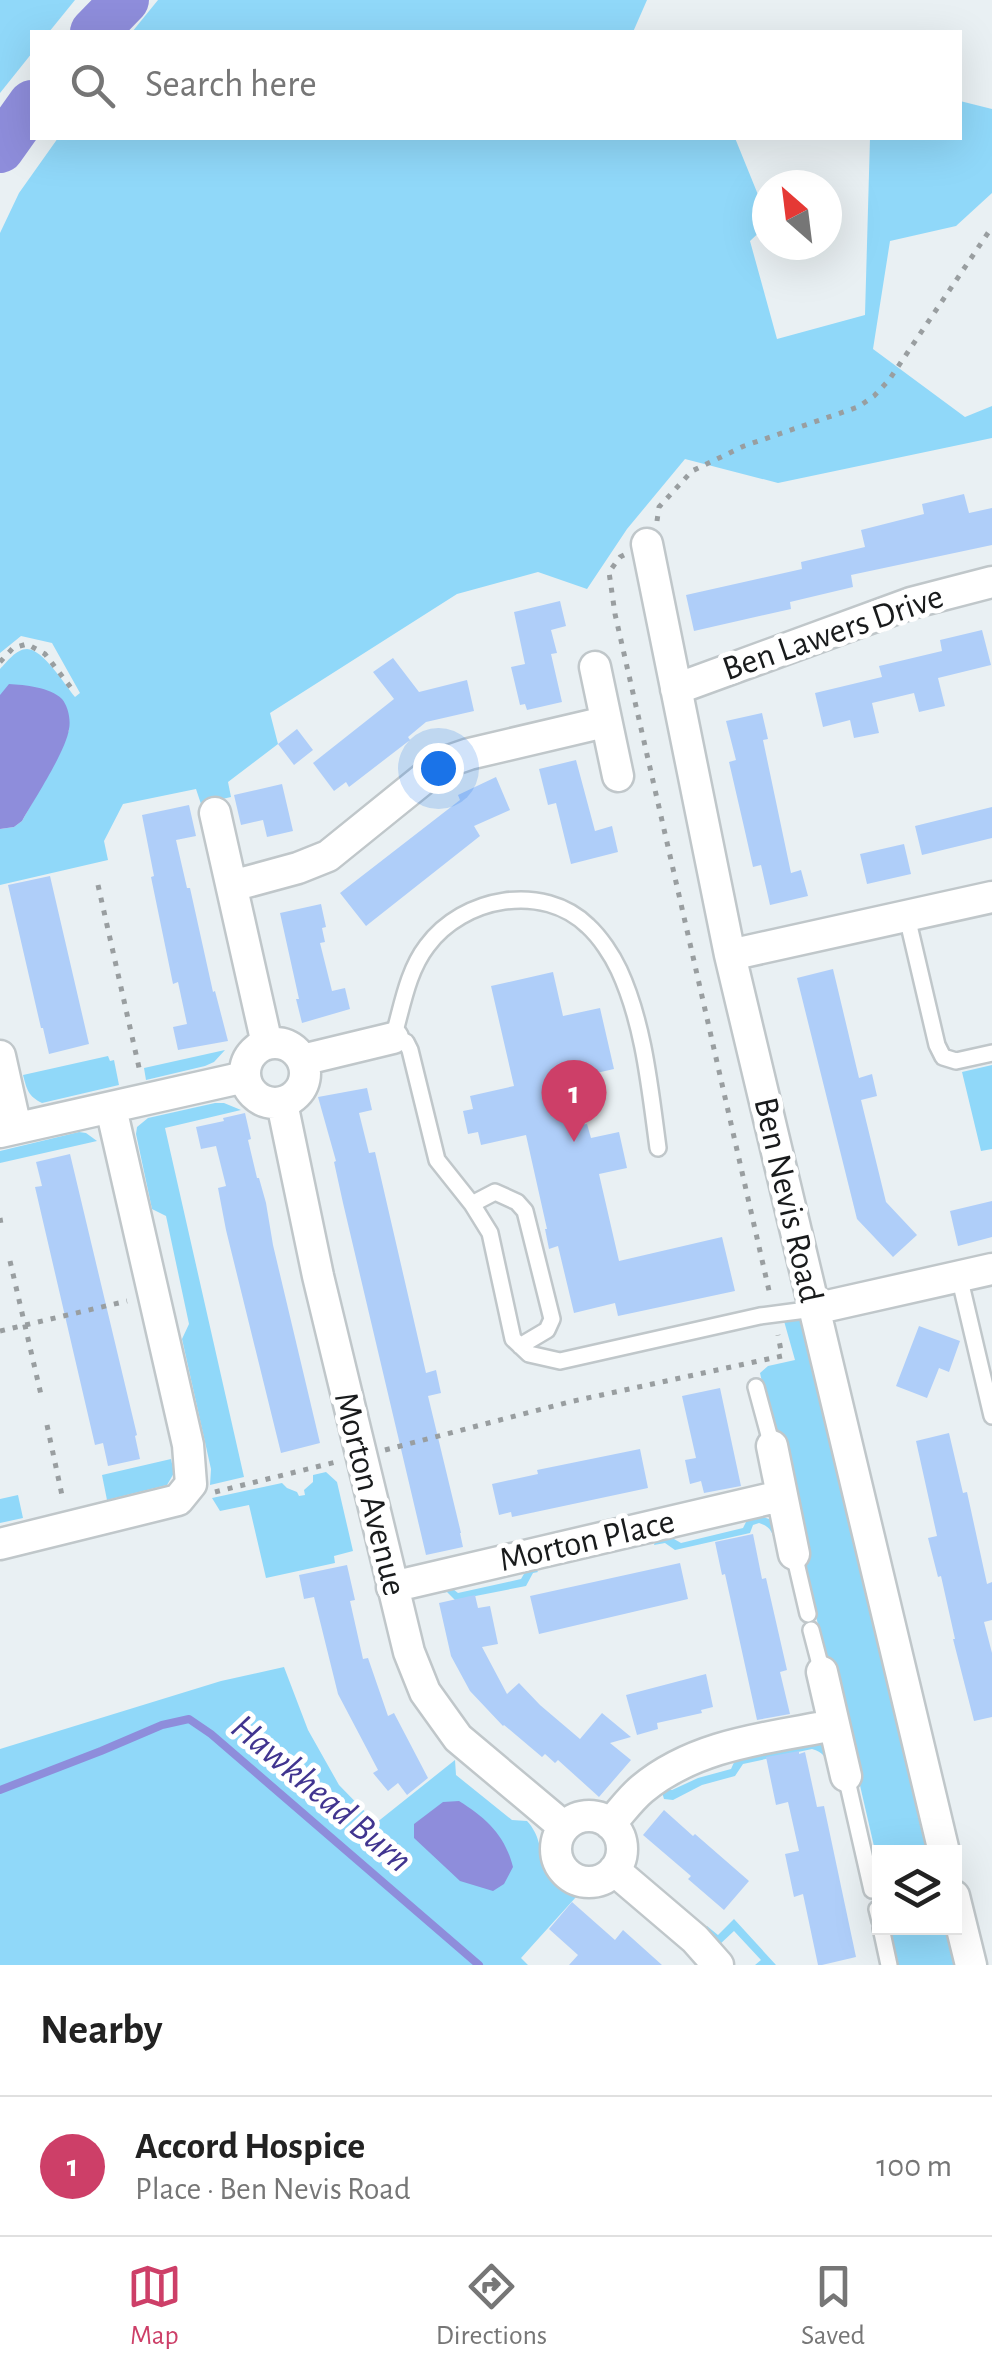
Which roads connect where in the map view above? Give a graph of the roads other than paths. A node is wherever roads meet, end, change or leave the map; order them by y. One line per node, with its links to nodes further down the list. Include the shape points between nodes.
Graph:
1 (646, 544): 4 (street, Ben Nevis Road)
2 (992, 582): 4 (street, Ben Lawers Drive, via 912,602)
3 (594, 666): 5 (street)
4 (676, 689): 11 (street, Ben Nevis Road)
5 (606, 722): 6 (street); 8 (street, via 443,763 328,856)
6 (618, 776)
7 (215, 812): 8 (street)
8 (232, 886): 13 (street)
9 (992, 897): 10 (street)
10 (907, 917): 11 (street); 14 (lane, via 943,1057 956,1061)
11 (730, 955): 25 (street, Ben Nevis Road)
12 (393, 1038): 16 (street); 21 (lane, via 412,970 450,923 465,912 516,899 566,910 588,926 618,968 648,1076); 22 (lane, via 410,1050 438,1160)
13 (267, 1044): 16 (street, via 284,1044); 17 (street, via 252,1053)
14 (992, 1052)
15 (0, 1056): 20 (street)
16 (302, 1060): 18 (street, via 300,1091)
17 (244, 1077): 18 (street, via 253,1095); 19 (street)
18 (282, 1103): 33 (street, Morton Avenue)
19 (111, 1108): 20 (street); 31 (street, via 188,1445 190,1484 178,1500)
20 (8, 1130)
21 (658, 1148)
22 (472, 1204): 26 (lane, via 490,1233); 26 (lane, via 494,1192 525,1211 552,1319 547,1330)
23 (992, 1268): 24 (street)
24 (959, 1276): 25 (street); 28 (lane)
25 (814, 1310): 26 (lane, via 560,1361); 39 (street, Ben Nevis Road)
26 (520, 1346)
27 (756, 1387): 29 (lane)
28 (992, 1416)
29 (772, 1446): 30 (street)
30 (781, 1496): 32 (street); 33 (street, Morton Place)
31 (0, 1544)
32 (794, 1554): 34 (lane)
33 (392, 1587): 38 (street, Morton Avenue, via 425,1692 458,1738)
34 (822, 1672): 35 (street)
35 (834, 1725): 36 (street); 37 (street, via 713,1749 640,1790)
36 (846, 1776): 41 (lane)
37 (610, 1824): 38 (street, via 587,1816); 40 (street, via 621,1846)
38 (564, 1826): 40 (street, via 556,1851 567,1874 591,1882)
39 (942, 1845)
40 (614, 1870): 44 (street)
41 (872, 1890)
42 (962, 1928): 46 (street)
43 (882, 1935): 45 (lane)
44 (718, 1965)
45 (889, 1965)
46 (971, 1965)

